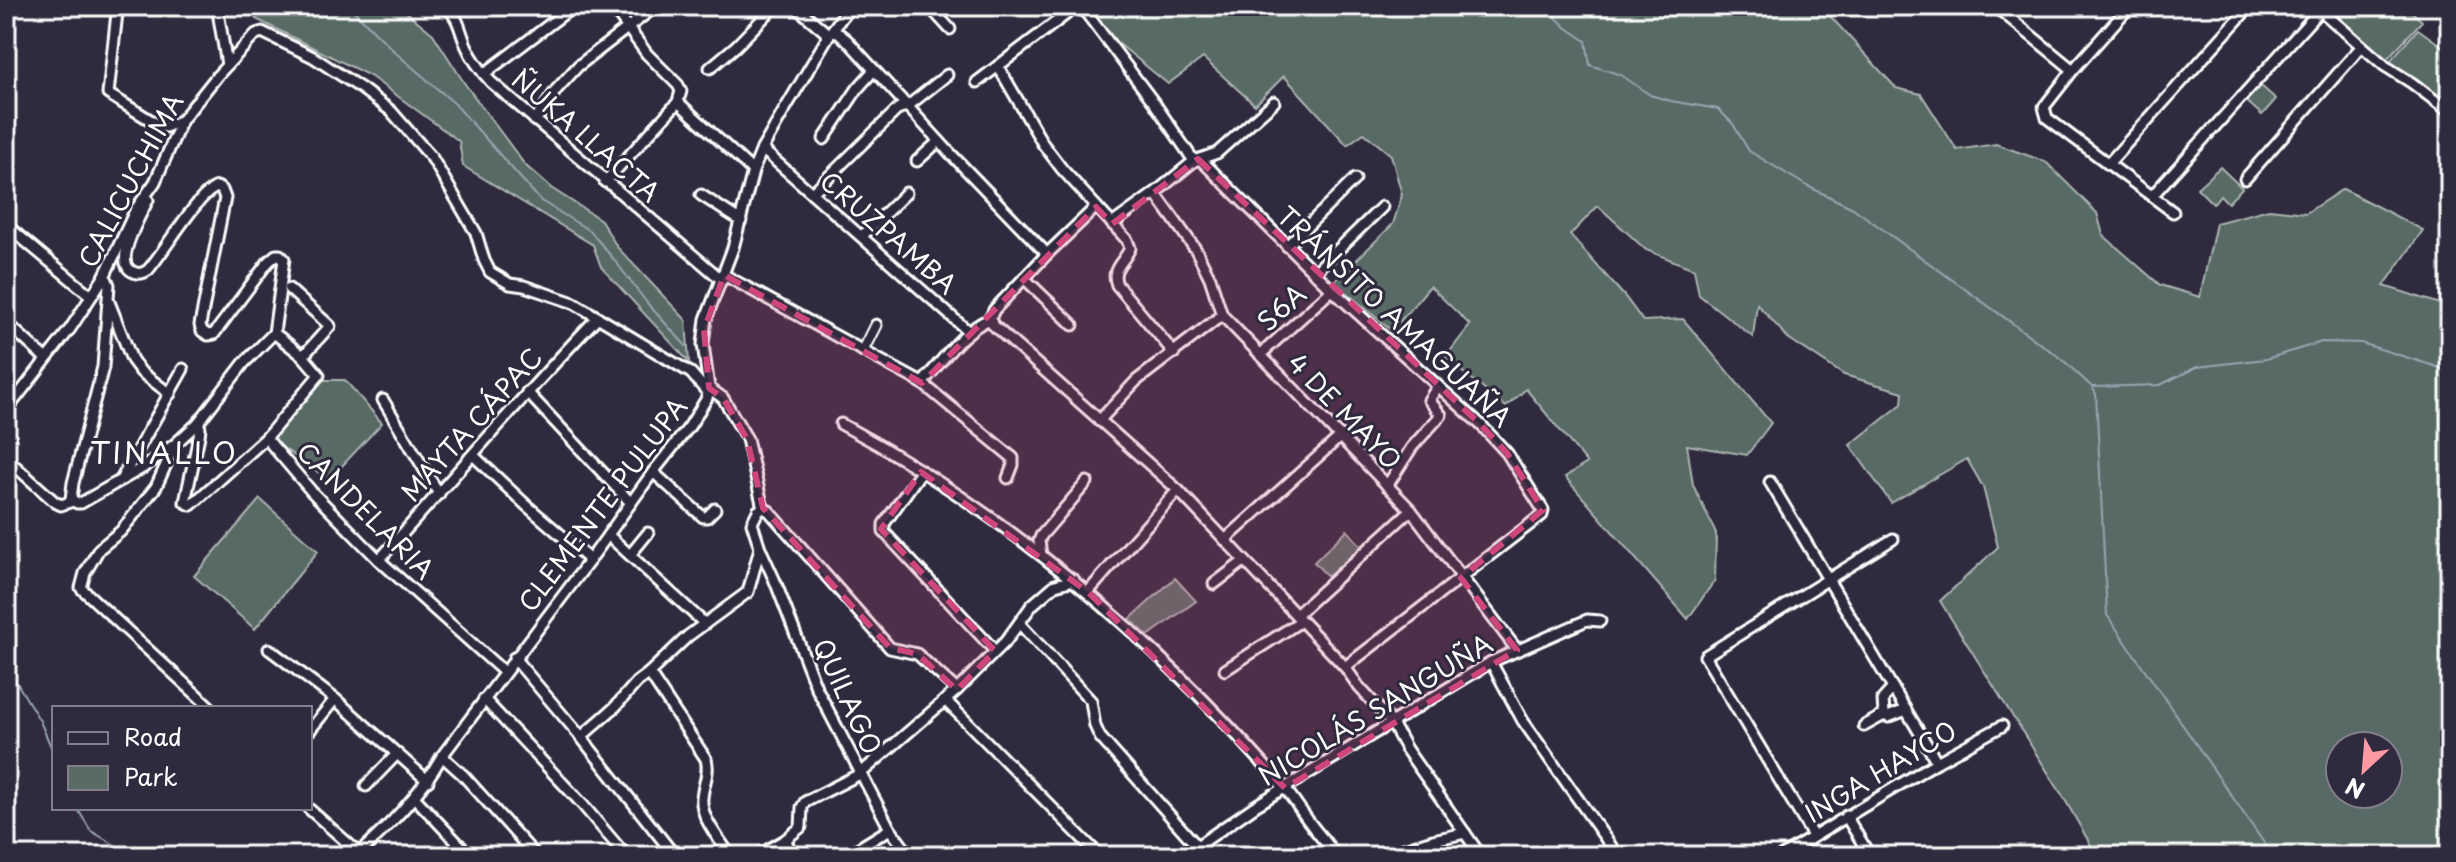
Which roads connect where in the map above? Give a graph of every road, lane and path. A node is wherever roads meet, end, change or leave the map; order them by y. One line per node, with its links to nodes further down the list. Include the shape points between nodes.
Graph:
1 (217, 6): 22 (street)
2 (446, 6): 17 (street, ÑUKA LLACTA)
3 (465, 6): 17 (street)
4 (574, 6): 27 (street)
5 (612, 6): 18 (street)
6 (656, 6): 18 (street)
7 (775, 6): 24 (street)
8 (795, 6): 20 (street)
9 (850, 6): 20 (street, CLEMENTE PULUPA)
10 (929, 6): 19 (street)
11 (1079, 6): 23 (street); 39 (street, TRÁNSITO AMAGUAÑA)
12 (1995, 6): 26 (street)
13 (2130, 6): 26 (street)
14 (2250, 6): 41 (street)
15 (118, 8): 34 (street, via 108,94 160,126)
16 (2323, 9): 21 (street); 51 (street)
17 (456, 15): 27 (street, ÑUKA LLACTA)
18 (628, 28): 30 (street, via 678,85); 35 (street, via 578,66)
19 (950, 29)
20 (831, 32): 25 (street, via 847,40); 38 (street, CLEMENTE PULUPA)
21 (2361, 47): 33 (street); 44 (street)
22 (227, 65): 34 (street, CALICUCHIMA); 70 (street, CALICUCHIMA, via 262,32 362,89 391,111 432,158 476,233 490,272 510,284 574,303)
23 (998, 66): 29 (street); 52 (street, via 1043,144)
24 (710, 68)
25 (874, 70): 32 (street); 36 (street)
26 (2073, 70): 41 (street, via 2044,107 2045,114)
27 (484, 74): 35 (street, ÑUKA LLACTA)
28 (947, 75): 32 (street)
29 (977, 82)
30 (678, 102): 42 (street); 46 (street)
31 (1274, 102): 39 (street, via 1217,153)
32 (908, 106): 37 (street); 47 (street, via 899,108)
33 (2450, 112)
34 (182, 120): 45 (street, CALICUCHIMA)
35 (535, 121): 46 (street, ÑUKA LLACTA)
36 (824, 139)
37 (939, 141): 40 (street); 60 (street)
38 (762, 149): 42 (street, CLEMENTE PULUPA); 47 (street, CRUZPAMBA)
39 (1197, 160): 49 (street); 59 (street, TRÁNSITO AMAGUAÑA)
40 (917, 161)
41 (2108, 164): 51 (street)
42 (753, 171): 55 (street, CLEMENTE PULUPA)
43 (1355, 179): 59 (street)
44 (2245, 179)
45 (155, 182): 62 (street, CALICUCHIMA); 76 (street, via 126,251 127,267 137,273 148,270 217,187 225,198 202,331 214,334 268,262 280,255 284,259)
46 (605, 182): 63 (street, ÑUKA LLACTA)
47 (812, 193): 58 (street, CRUZPAMBA)
48 (906, 193): 58 (street)
49 (1155, 193): 56 (street); 69 (street, 4 DE MAYO, via 1196,250)
50 (701, 195): 55 (street)
51 (2152, 196): 54 (street)
52 (1096, 207): 56 (street); 60 (street)
53 (1382, 207): 61 (street)
54 (2173, 212)
55 (741, 221): 63 (street, CLEMENTE PULUPA)
56 (1112, 224): 78 (street, via 1130,248 1114,271 1117,285)
57 (6, 225): 67 (street)
58 (862, 236): 75 (street, CRUZPAMBA)
59 (1287, 246): 61 (street, TRÁNSITO AMAGUAÑA)
60 (1047, 254): 64 (street)
61 (1314, 273): 66 (street, TRÁNSITO AMAGUAÑA)
62 (104, 277): 67 (street, CALICUCHIMA); 68 (street, via 109,282)
63 (723, 278): 77 (street, ÑUKA LLACTA); 85 (street, CLEMENTE PULUPA, via 704,330)
64 (1024, 278): 71 (street); 74 (street)
65 (289, 289): 80 (street, via 330,326)
66 (1332, 290): 79 (street, S6A); 84 (street, TRÁNSITO AMAGUAÑA)
67 (91, 296): 81 (street, CALICUCHIMA)
68 (108, 299): 87 (street, via 132,360); 107 (street, via 103,367)
69 (1222, 315): 78 (street); 79 (street, 4 DE MAYO)
70 (597, 318): 85 (street, CALICUCHIMA, via 691,373); 86 (street, MAYTA CÁPAC)
71 (990, 319): 75 (street); 90 (street)
72 (6, 322): 81 (street)
73 (876, 325): 77 (street)
74 (1073, 325)
75 (969, 332): 83 (street)
76 (274, 333): 80 (street); 91 (street)
77 (863, 351): 83 (street, ÑUKA LLACTA)
78 (1174, 353): 90 (street, via 1136,381)
79 (1260, 355): 93 (street, 4 DE MAYO)
80 (303, 356): 94 (street, via 319,375)
81 (46, 359): 89 (street, CALICUCHIMA)
82 (183, 369): 87 (street)
83 (922, 383): 100 (street, ÑUKA LLACTA, via 1013,458)
84 (1438, 386): 104 (street, via 1430,402 1441,415); 122 (street, TRÁNSITO AMAGUAÑA, via 1507,453 1543,510)
85 (708, 390): 98 (street, CLEMENTE PULUPA, via 689,427); 109 (street, CALICUCHIMA, via 723,398 747,439)
86 (527, 392): 96 (street, MAYTA CÁPAC); 108 (street)
87 (170, 394): 101 (street)
88 (383, 400): 106 (street)
89 (6, 411)
90 (1099, 421): 105 (street)
91 (198, 423): 94 (street, CANDELARIA, via 188,505); 95 (street)
92 (841, 424): 99 (street)
93 (1341, 436): 104 (street, 4 DE MAYO); 115 (street)
94 (266, 438): 119 (street, CANDELARIA)
95 (175, 444): 101 (street); 145 (street, via 156,487 121,531 99,549 81,588)
96 (474, 456): 106 (street, MAYTA CÁPAC); 120 (street)
97 (6, 458): 107 (street, via 55,502)
98 (653, 472): 108 (street, CLEMENTE PULUPA); 110 (street, via 703,517)
99 (921, 472): 118 (street); 133 (street, via 884,524 884,532)
100 (1008, 478)
101 (120, 481): 107 (street, via 81,503)
102 (1087, 482): 118 (street, via 1041,536)
103 (1770, 482): 124 (street)
104 (1387, 486): 111 (street, 4 DE MAYO)
105 (1178, 490): 115 (street); 126 (street)
106 (439, 494): 119 (street, MAYTA CÁPAC)
107 (73, 501)
108 (631, 503): 113 (street, CLEMENTE PULUPA)
109 (763, 508): 116 (street, via 752,523); 141 (street, via 890,648 917,654)
110 (715, 509)
111 (1411, 510): 122 (street, 4 DE MAYO); 127 (street)
112 (648, 533): 117 (street)
113 (608, 535): 117 (street); 120 (street, CLEMENTE PULUPA)
114 (1893, 539): 124 (street)
115 (1225, 540): 121 (street)
116 (760, 548): 130 (street, via 748,592); 156 (street, QUILAGO, via 816,687)
117 (630, 555): 130 (street)
118 (1041, 555): 123 (street)
119 (379, 560): 138 (street, CANDELARIA)
120 (590, 560): 134 (street, CLEMENTE PULUPA)
121 (1244, 561): 125 (street); 127 (street)
122 (1461, 578): 132 (street, 4 DE MAYO); 136 (street)
123 (1074, 580): 126 (street); 129 (street, via 1055,585)
124 (1828, 581): 140 (street); 165 (street, via 1705,656)
125 (1214, 584)
126 (1088, 592): 159 (street)
127 (1299, 618): 136 (street); 137 (street)
128 (1600, 621): 132 (street, NICOLÁS SANGUÑA, via 1587,620)
129 (1019, 623): 133 (street); 167 (street, via 1091,701 1100,737)
130 (705, 624): 139 (street)
131 (269, 649): 142 (street)
132 (1517, 650): 135 (street, NICOLÁS SANGUÑA)
133 (995, 651): 141 (street)
134 (514, 658): 138 (street, CLEMENTE PULUPA); 152 (street)
135 (1491, 662): 148 (street, NICOLÁS SANGUÑA); 183 (street, via 1523,721)
136 (1345, 667): 148 (street)
137 (1225, 670)
138 (504, 672): 143 (street, CLEMENTE PULUPA)
139 (649, 673): 152 (street); 173 (street, via 706,759 701,805)
140 (1893, 688): 146 (street); 147 (street, via 1883,699)
141 (957, 690): 144 (street)
142 (335, 699): 151 (street); 153 (street)
143 (484, 699): 154 (street, CLEMENTE PULUPA); 171 (street)
144 (945, 700): 156 (street); 178 (street)
145 (209, 706)
146 (1906, 710): 147 (street); 155 (street)
147 (1884, 715): 149 (street)
148 (1392, 723): 159 (street, NICOLÁS SANGUÑA); 164 (street)
149 (1864, 726)
150 (2002, 726): 155 (street, INGA HAYCO)
151 (312, 728)
152 (581, 737): 172 (street)
153 (397, 754): 157 (street); 158 (street)
154 (442, 756): 157 (street, CLEMENTE PULUPA); 170 (street)
155 (1937, 762): 162 (street, INGA HAYCO)
156 (860, 774): 163 (street, QUILAGO); 166 (street, via 805,802 801,827)
157 (428, 781): 160 (street, CLEMENTE PULUPA)
158 (366, 786)
159 (1285, 788): 167 (street, NICOLÁS SANGUÑA); 180 (street)
160 (415, 798): 168 (street, CLEMENTE PULUPA); 169 (street)
161 (310, 810): 168 (street)
162 (1846, 816): 165 (street, INGA HAYCO); 185 (street)
163 (890, 829): 176 (street); 177 (street, QUILAGO)
164 (1465, 833): 181 (street); 182 (street)
165 (1813, 836): 184 (street, INGA HAYCO)
166 (785, 840): 174 (street); 175 (street)
167 (1196, 845): 179 (street, NICOLÁS SANGUÑA)
168 (357, 855)
169 (470, 856)
170 (536, 856)
171 (626, 856)
172 (675, 856)
173 (730, 856)
174 (757, 856)
175 (794, 856)
176 (846, 856)
177 (910, 856)
178 (1100, 856)
179 (1183, 856)
180 (1337, 856)
181 (1381, 856)
182 (1481, 856)
183 (1618, 856)
184 (1782, 856)
185 (1870, 856)

